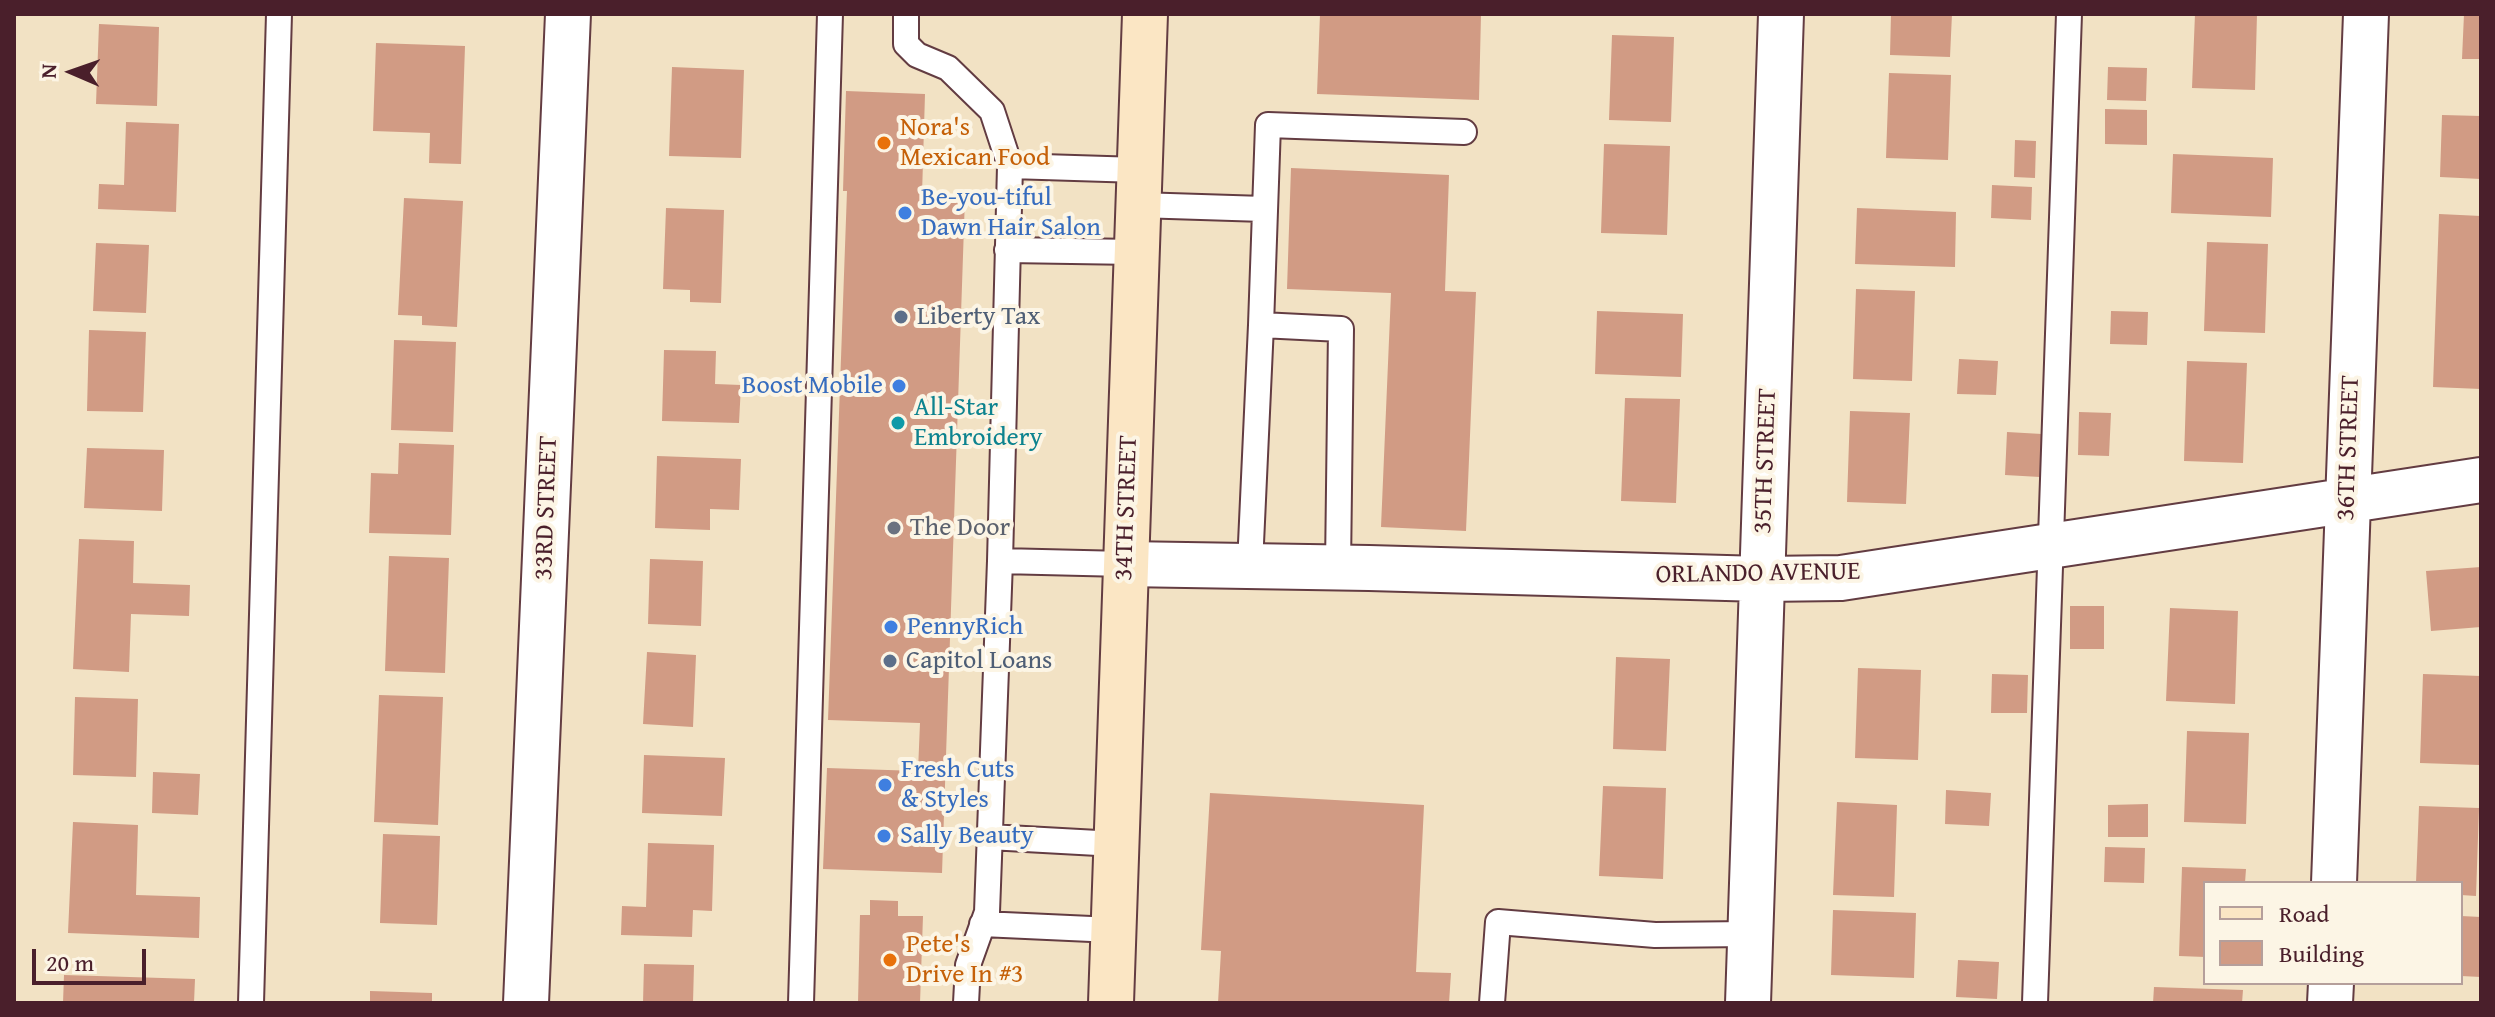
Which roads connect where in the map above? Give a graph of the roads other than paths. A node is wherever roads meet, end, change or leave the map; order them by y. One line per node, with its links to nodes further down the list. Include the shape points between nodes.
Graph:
1 (279, 14): 30 (lane)
2 (568, 14): 31 (street, 33RD STREET)
3 (830, 14): 32 (lane)
4 (906, 14): 10 (lane, via 906,44 917,55 948,68 992,111)
5 (1145, 14): 11 (main road, 34TH STREET)
6 (1781, 14): 23 (street, 35TH STREET)
7 (2069, 14): 18 (lane)
8 (2366, 14): 17 (street, 36TH STREET)
9 (1464, 132): 12 (lane, via 1268,125)
10 (1010, 166): 11 (lane); 13 (lane)
11 (1138, 187): 12 (lane); 14 (main road, 34TH STREET)
12 (1264, 209): 15 (lane)
13 (1007, 250): 14 (lane); 19 (lane)
14 (1136, 252): 20 (main road, 34TH STREET)
15 (1261, 325): 21 (lane); 22 (lane, via 1341,329)
16 (2481, 480): 17 (street, ORLANDO AVENUE)
17 (2347, 502): 18 (street, ORLANDO AVENUE); 26 (street, 36TH STREET)
18 (2050, 547): 23 (street, ORLANDO AVENUE, via 1841,578); 37 (lane)
19 (1000, 561): 20 (lane); 24 (lane)
20 (1125, 564): 21 (street, ORLANDO AVENUE); 25 (main road, 34TH STREET)
21 (1250, 565): 22 (street, ORLANDO AVENUE)
22 (1338, 567): 23 (street, ORLANDO AVENUE)
23 (1762, 579): 29 (street, 35TH STREET)
24 (989, 837): 25 (lane); 27 (lane, via 987,912)
25 (1116, 844): 28 (main road, 34TH STREET)
26 (2334, 881)
27 (982, 924): 28 (lane); 33 (lane, via 968,965)
28 (1113, 930): 34 (main road, 34TH STREET)
29 (1750, 934): 35 (lane, via 1655,935 1498,922); 36 (street, 35TH STREET)
30 (251, 1003)
31 (526, 1003)
32 (801, 1003)
33 (966, 1003)
34 (1111, 1003)
35 (1492, 1003)
36 (1748, 1003)
37 (2035, 1003)

